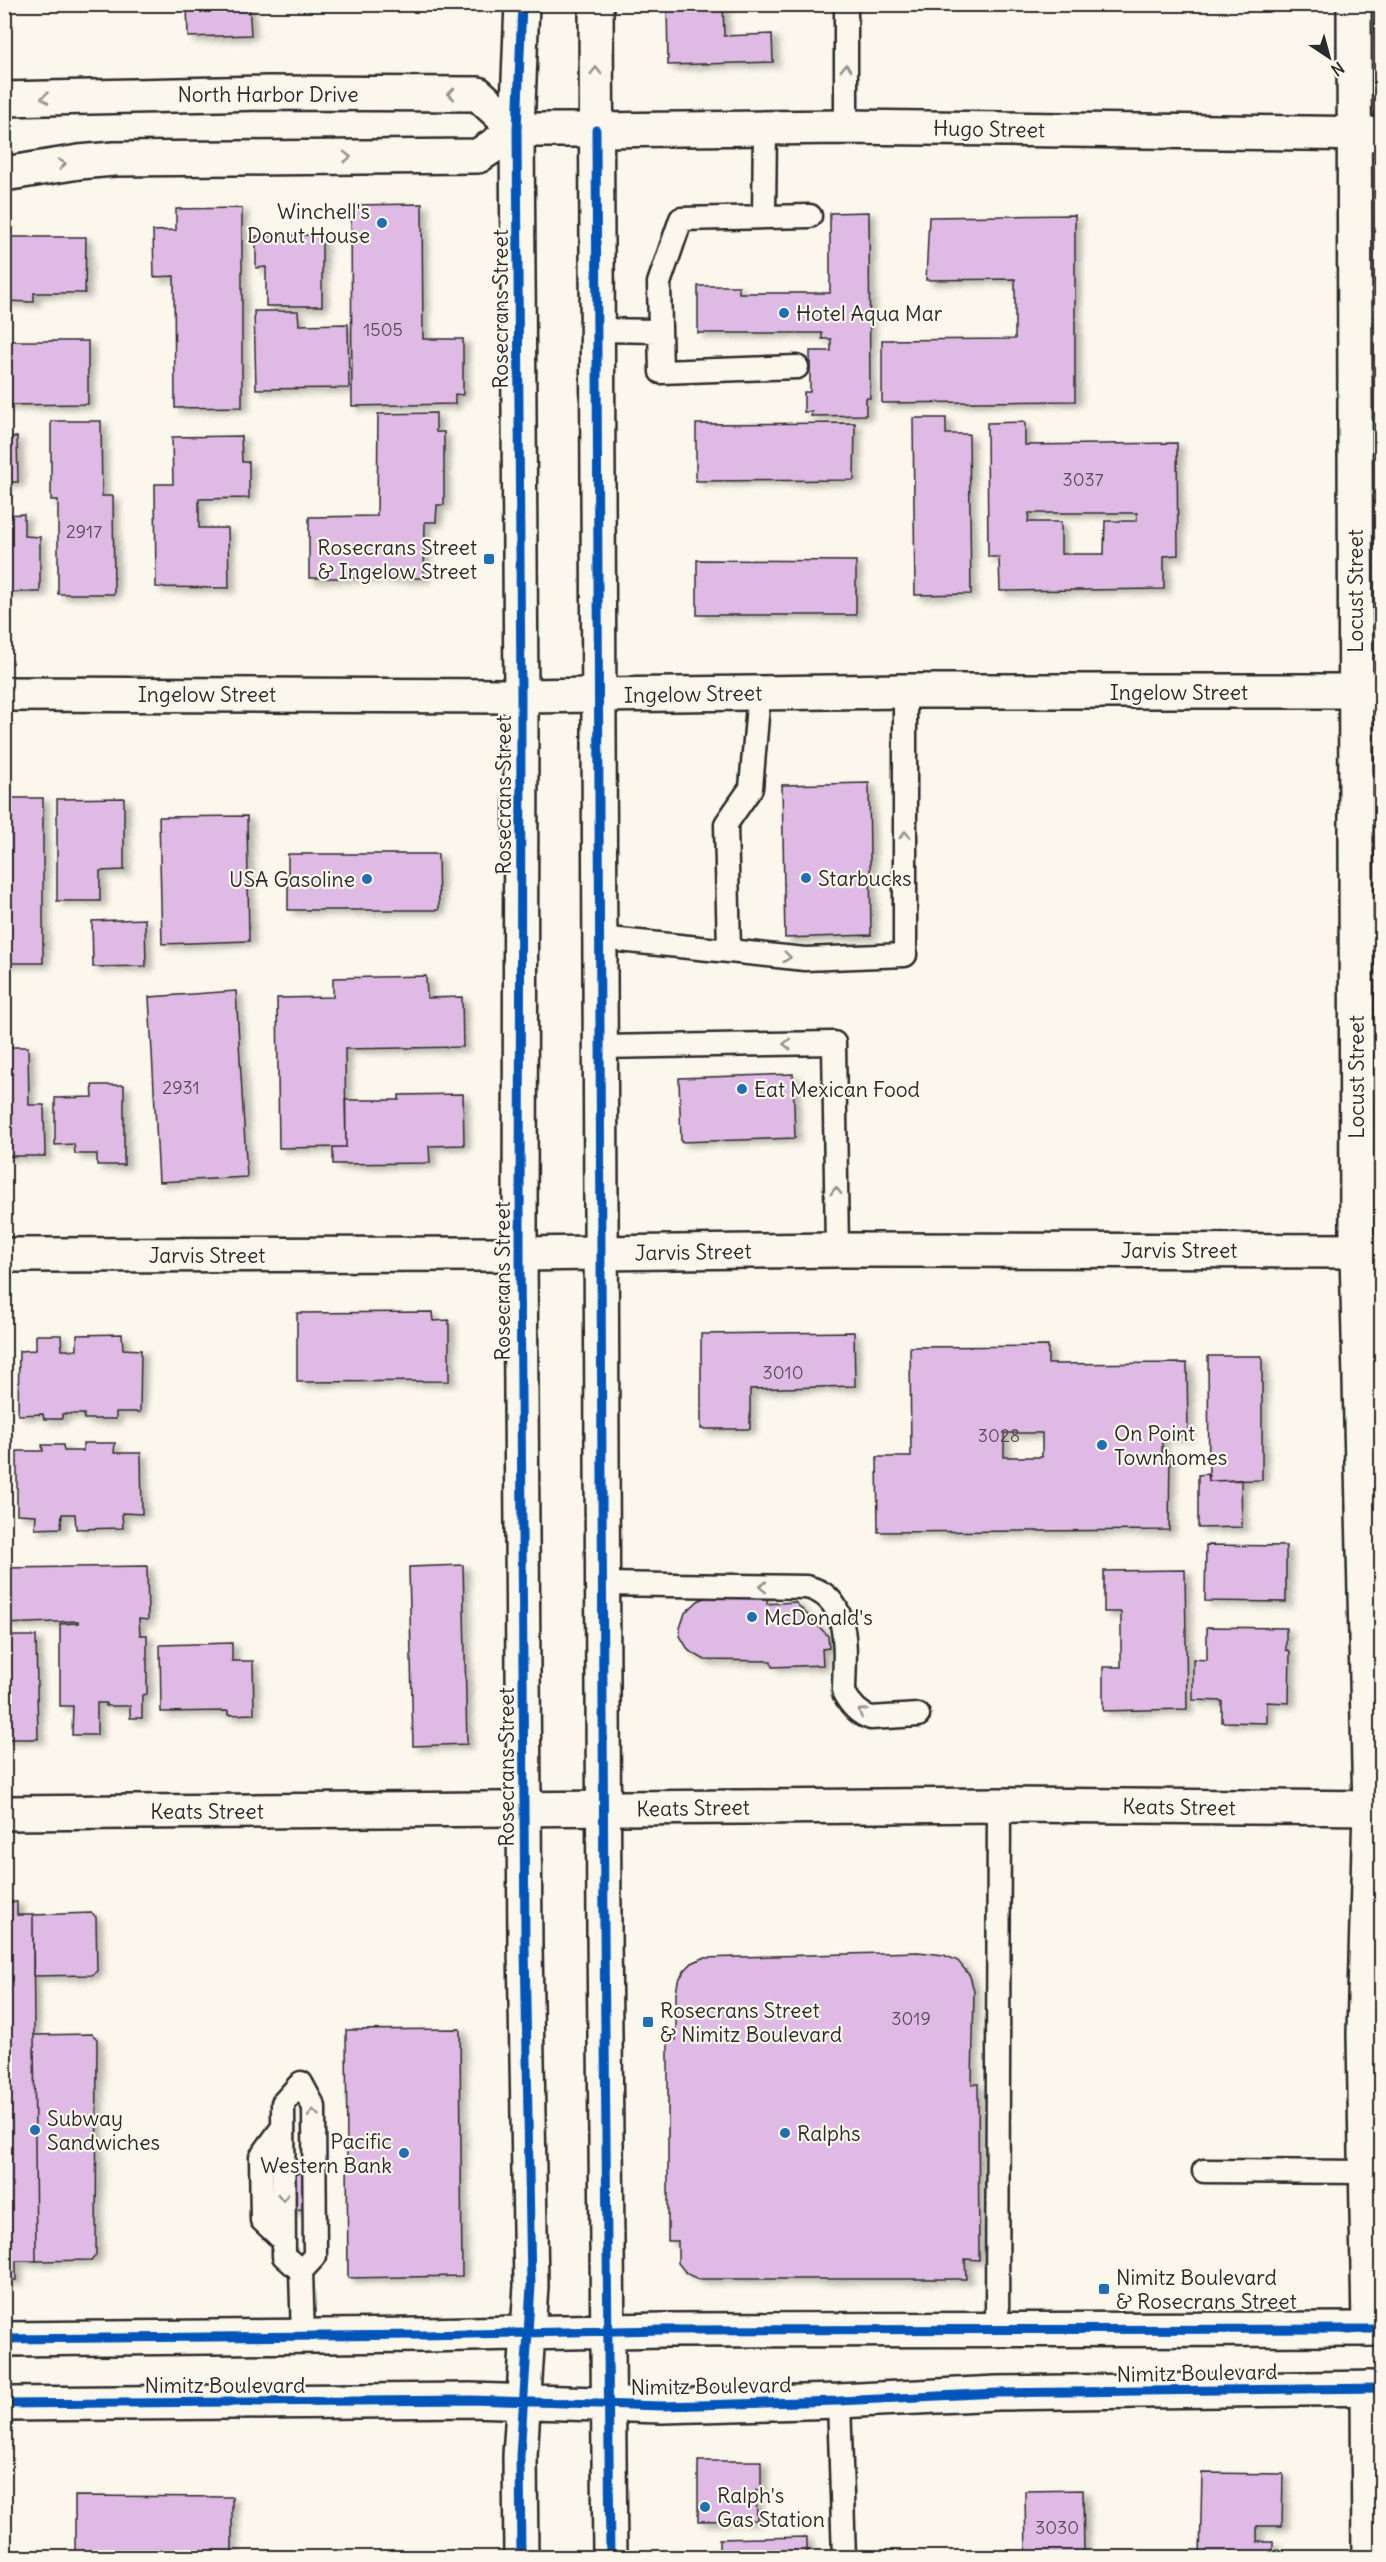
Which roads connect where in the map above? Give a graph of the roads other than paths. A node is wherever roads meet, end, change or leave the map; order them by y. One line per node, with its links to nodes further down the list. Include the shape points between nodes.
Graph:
1 (522, 4): 8 (main road, Rosecrans Street)
2 (596, 4): 9 (main road, one-way to 2)
3 (846, 4): 6 (lane, one-way to 3)
4 (1354, 4): 10 (main road, Locust Street)
5 (4, 99): 8 (main road, North Harbor Drive, one-way to 5, via 478,94 268,93)
6 (846, 127): 7 (main road, Hugo Street); 10 (main road, Hugo Street)
7 (765, 129): 9 (main road, Hugo Street); 13 (lane)
8 (517, 130): 9 (main road); 11 (main road, one-way to 8, via 114,159 478,156); 22 (main road, Rosecrans Street)
9 (596, 130): 14 (main road)
10 (1368, 134): 18 (main road, Locust Street)
11 (4, 174)
12 (810, 216): 13 (lane)
13 (764, 217): 15 (lane, via 681,219 659,283)
14 (597, 330): 15 (lane); 21 (main road)
15 (660, 331): 16 (lane, via 661,372)
16 (797, 367)
17 (905, 691): 18 (main road, Ingelow Street); 19 (main road, Ingelow Street); 24 (lane, one-way to 17, via 805,959 905,955)
18 (1368, 691): 27 (main road, Locust Street)
19 (759, 693): 21 (main road, Ingelow Street); 24 (lane, via 751,788 726,824)
20 (4, 694): 22 (main road, Ingelow Street)
21 (598, 695): 22 (main road, Ingelow Street); 23 (main road)
22 (521, 696): 29 (main road, Rosecrans Street)
23 (599, 938): 24 (lane); 25 (main road)
24 (729, 951)
25 (600, 1047): 26 (lane, one-way to 25, via 834,1043); 28 (main road)
26 (837, 1250): 27 (main road, Jarvis Street); 28 (main road, Jarvis Street)
27 (1369, 1251): 34 (main road, Locust Street)
28 (601, 1253): 29 (main road, Jarvis Street); 31 (main road)
29 (520, 1254): 30 (main road, Jarvis Street); 36 (main road, Rosecrans Street)
30 (4, 1255)
31 (603, 1584): 32 (lane, one-way to 31, via 871,1718 849,1701 844,1693 841,1616 818,1590); 35 (main road)
32 (918, 1715)
33 (999, 1805): 34 (main road, Keats Street); 35 (main road, Keats Street); 41 (lane)
34 (1376, 1808): 39 (main road, Locust Street, via 1364,2034)
35 (603, 1809): 36 (main road, Keats Street); 43 (main road)
36 (524, 1810): 37 (main road, Keats Street); 44 (main road, Rosecrans Street, via 531,2261)
37 (4, 1813)
38 (1204, 2171): 39 (lane)
39 (1366, 2172): 42 (main road, Locust Street)
40 (300, 2271): 40 (lane, one-way to 40, via 315,2256 314,2108 301,2083 283,2103 284,2256); 45 (lane)
41 (997, 2329): 42 (main road, Nimitz Boulevard); 43 (main road, Nimitz Boulevard)
42 (1375, 2329)
43 (608, 2330): 44 (main road, Nimitz Boulevard); 51 (main road)
44 (528, 2332): 45 (main road, Nimitz Boulevard); 49 (main road, Rosecrans Street)
45 (303, 2337): 46 (main road, Nimitz Boulevard)
46 (4, 2339)
47 (1375, 2388): 48 (main road, Nimitz Boulevard, via 997,2393); 55 (main road)
48 (839, 2401): 51 (main road, Nimitz Boulevard); 54 (lane)
49 (524, 2402): 50 (main road, Nimitz Boulevard); 51 (main road, Nimitz Boulevard); 52 (main road, Rosecrans Street)
50 (4, 2404)
51 (609, 2405): 53 (main road)
52 (521, 2558)
53 (610, 2558)
54 (844, 2558)
55 (1369, 2558)

